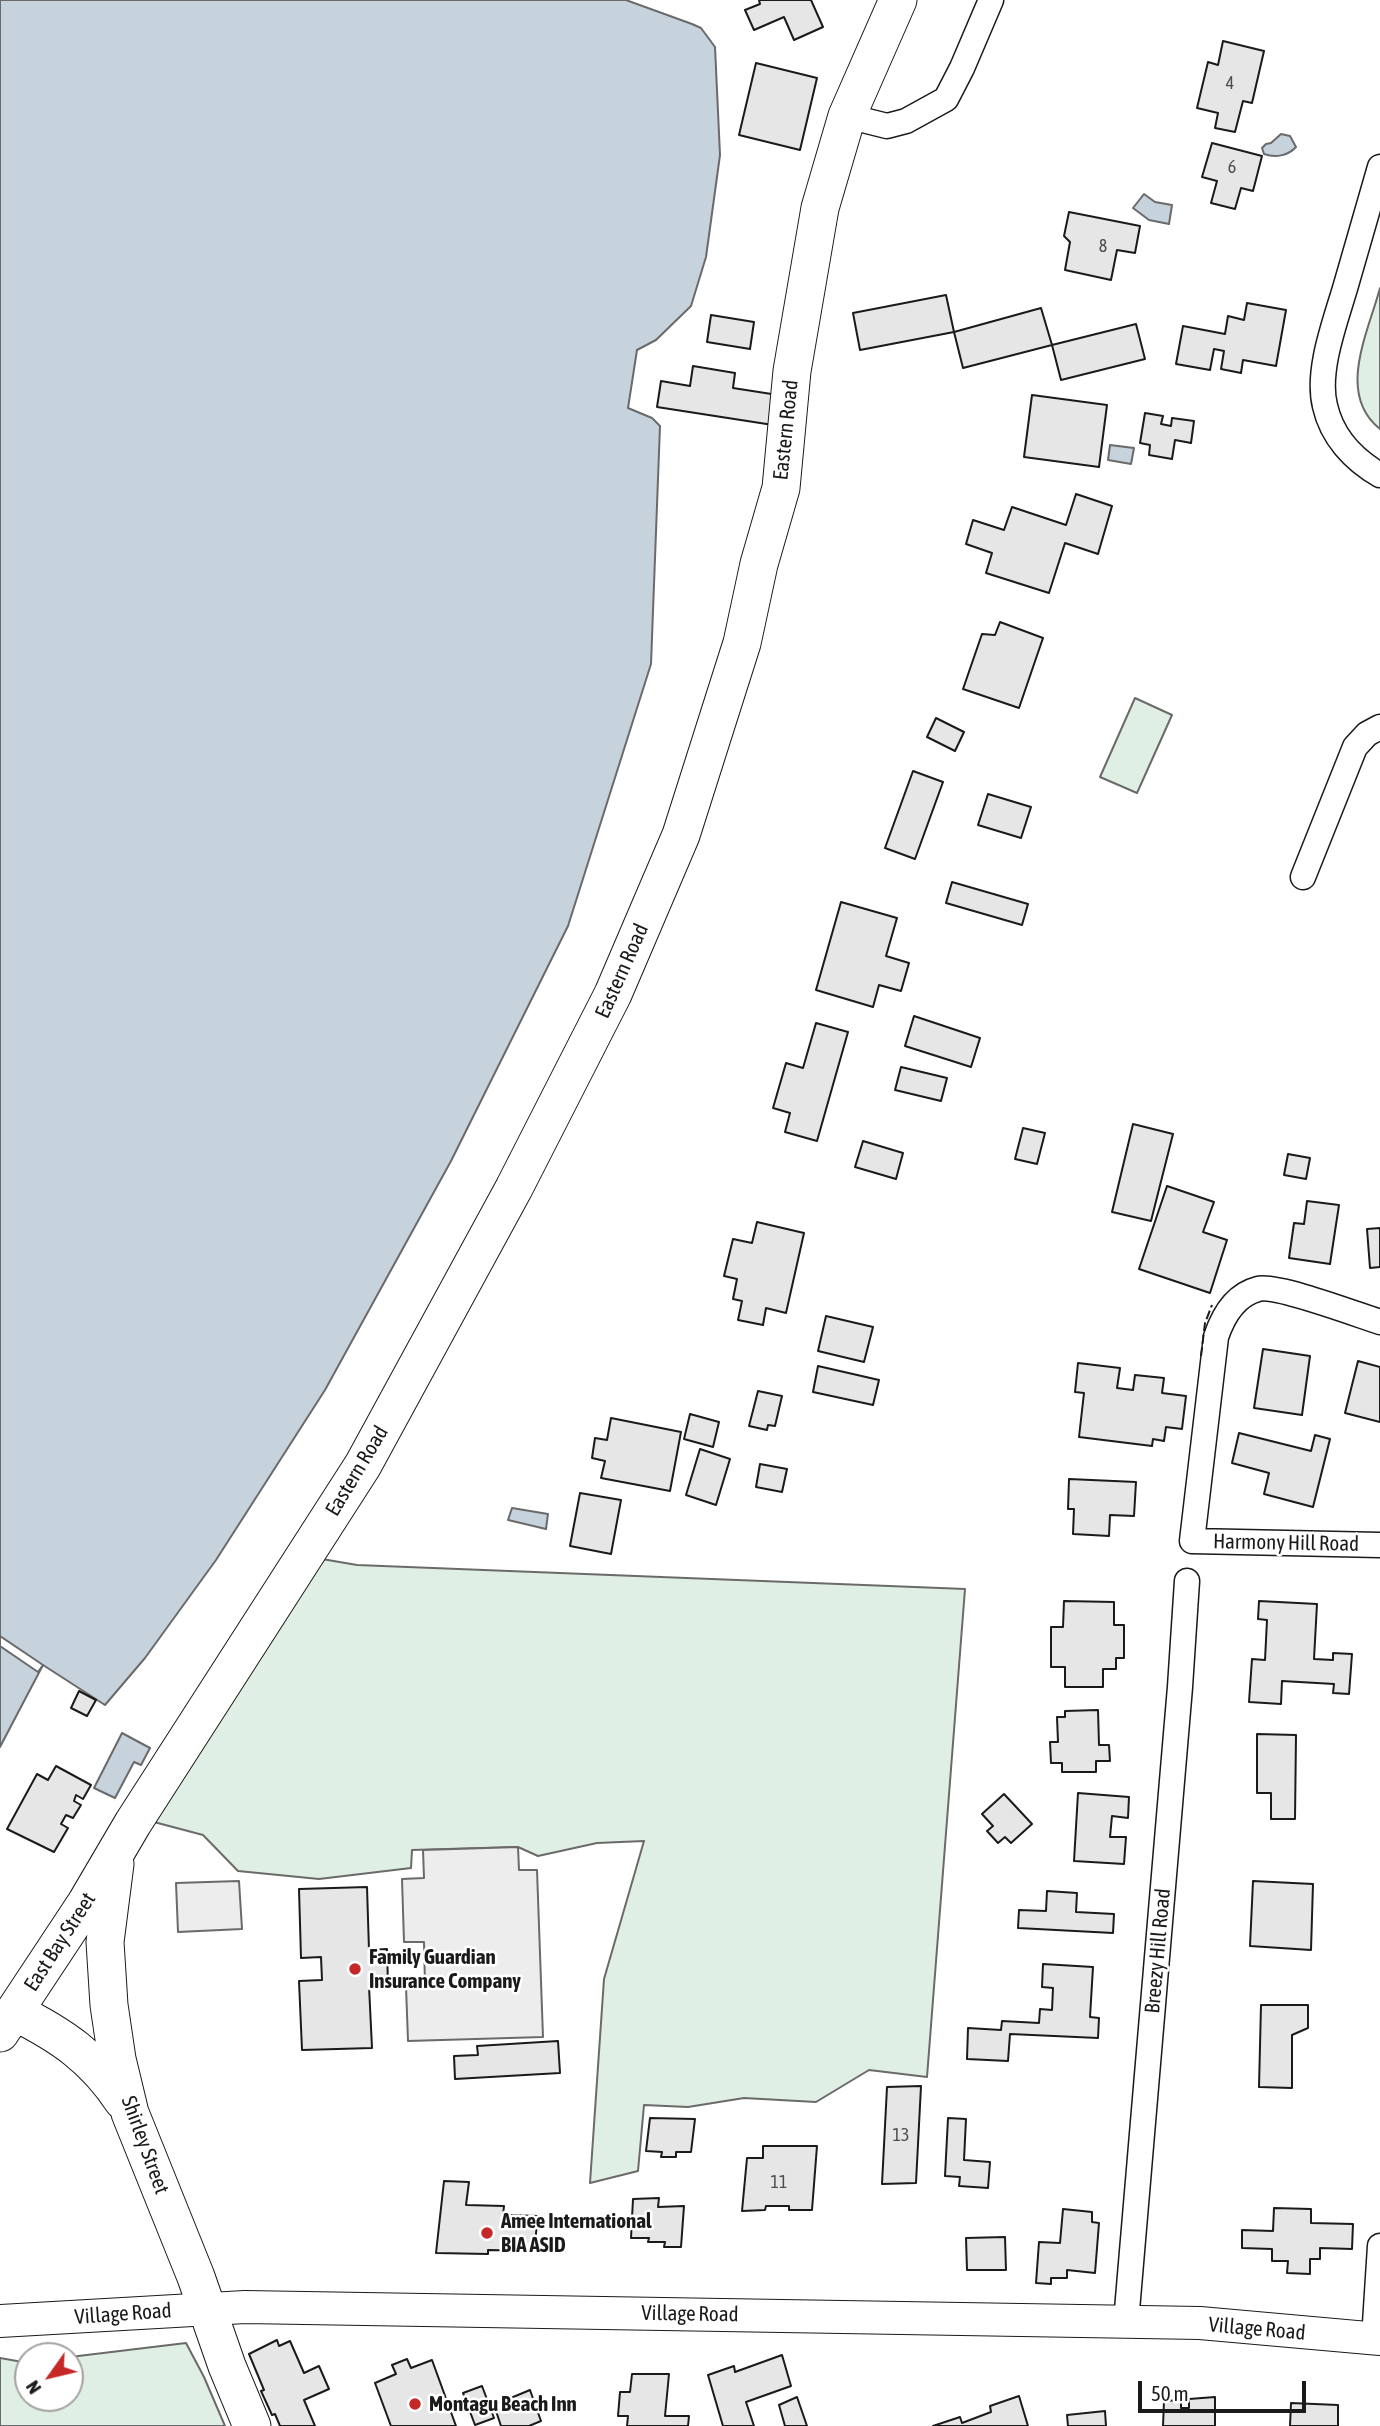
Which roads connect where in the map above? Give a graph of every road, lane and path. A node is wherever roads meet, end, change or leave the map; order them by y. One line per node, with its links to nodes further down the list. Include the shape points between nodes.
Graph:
1 (898, 0): 3 (highway, Eastern Road)
2 (991, 0): 3 (street, via 946,99 887,126)
3 (848, 116): 11 (highway, Eastern Road, via 820,208 802,305 780,488 742,643 676,847 601,1018 363,1465)
4 (1380, 167): 5 (street, via 1328,349 1323,393 1338,437 1354,457)
5 (1380, 475)
6 (1380, 727): 7 (street, via 1355,747)
7 (1303, 877)
8 (1380, 1322): 9 (street, Harmony Hill Road, via 1260,1288 1242,1296 1222,1319 1216,1337 1192,1541)
9 (1380, 1545)
10 (1187, 1581): 17 (street, Breezy Hill Road)
11 (117, 1849): 12 (highway, East Bay Street); 13 (highway, Shirley Street, via 105,1942 109,2005)
12 (7, 2022): 13 (highway, via 50,2029 82,2052 109,2080)
13 (130, 2113): 15 (highway, Shirley Street)
14 (1380, 2246): 18 (street)
15 (207, 2308): 16 (main road, Village Road); 17 (main road, Village Road); 19 (highway, Shirley Street)
16 (0, 2321)
17 (1126, 2322): 18 (main road, Village Road, via 1200,2323)
18 (1377, 2339)
19 (252, 2426)

